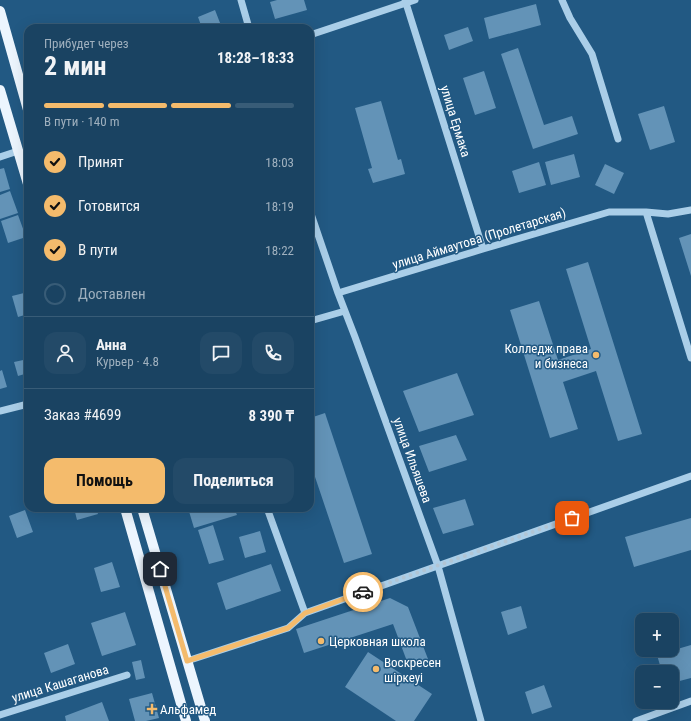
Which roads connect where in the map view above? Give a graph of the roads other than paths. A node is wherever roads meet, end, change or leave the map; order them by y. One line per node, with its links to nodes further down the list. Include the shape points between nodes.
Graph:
1 (241, 0): 6 (street)
2 (415, 0): 4 (street)
3 (562, 0): 10 (street, via 592,54)
4 (406, 1): 7 (street); 17 (street, улица Ермака)
5 (0, 11): 9 (main road)
6 (248, 24)
7 (314, 34)
8 (0, 90): 11 (main road)
9 (24, 96)
10 (618, 139)
11 (18, 151): 12 (street); 13 (main road)
12 (0, 157)
13 (24, 171)
14 (691, 210): 15 (street, улица Аймаутова (Пролетарская), via 668,214)
15 (646, 212): 17 (street, улица Аймаутова (Пролетарская), via 609,212); 21 (street)
16 (314, 223): 18 (street, улица Ильяшева)
17 (483, 249): 18 (street, улица Аймаутова (Пролетарская))
18 (338, 293): 19 (street, улица Ильяшева)
19 (345, 311): 20 (street); 28 (street, улица Ильяшева)
20 (314, 320)
21 (691, 358)
22 (24, 405): 23 (street)
23 (0, 411)
24 (691, 476): 28 (street)
25 (126, 512): 34 (main road)
26 (143, 512): 30 (main road)
27 (268, 512): 29 (street)
28 (438, 566): 29 (street); 36 (street, улица Ильяшева)
29 (305, 613): 30 (street, via 288,628)
30 (187, 661): 35 (main road)
31 (127, 675): 33 (street, улица Кашаганова)
32 (691, 702): 37 (street)
33 (0, 715)
34 (186, 721)
35 (205, 721)
36 (481, 721)
37 (636, 721)

